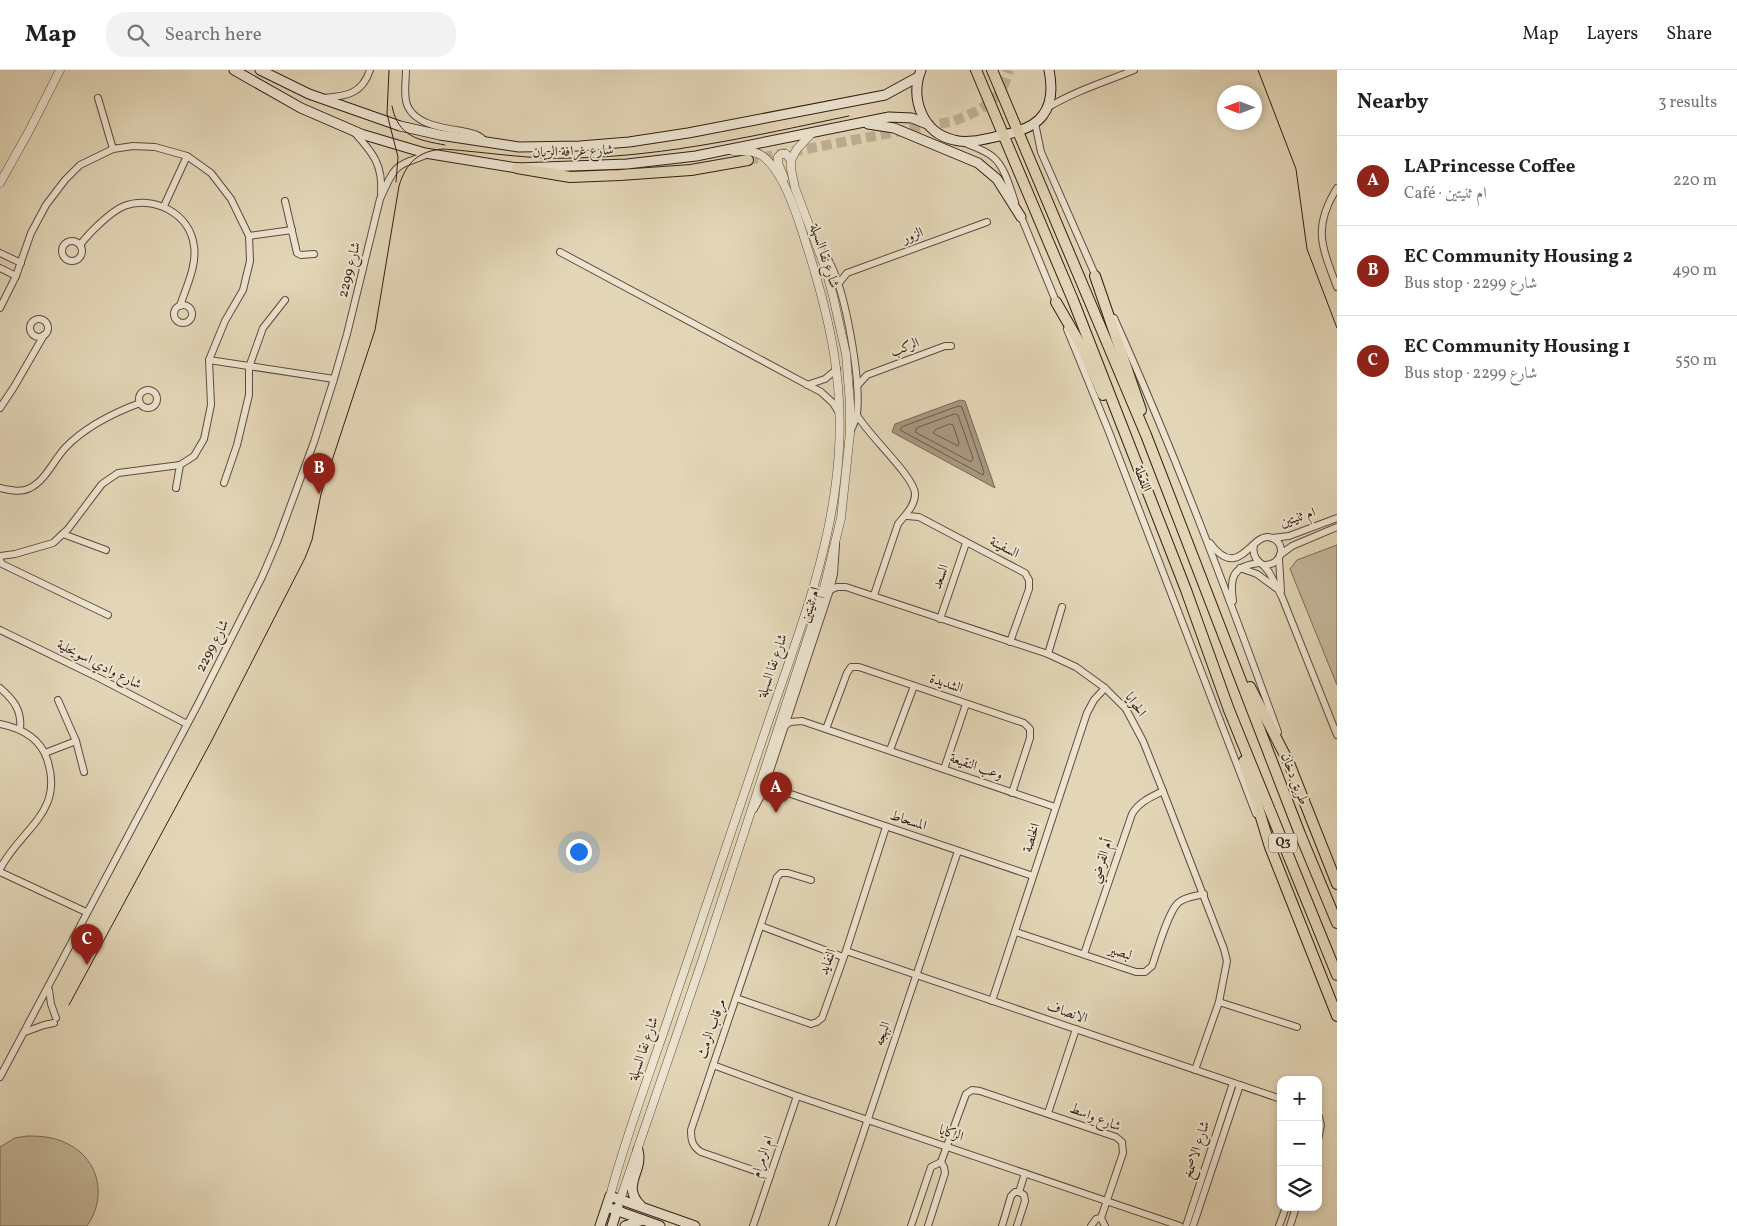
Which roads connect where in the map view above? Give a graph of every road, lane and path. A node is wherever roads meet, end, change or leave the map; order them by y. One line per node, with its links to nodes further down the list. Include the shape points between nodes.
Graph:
1 (60, 70): 30 (street)
2 (234, 70): 17 (main road, شارع غرافة الريان, via 301,108)
3 (260, 70): 12 (main road, شارع غرافة الريان)
4 (370, 70): 12 (street, via 365,83 353,93)
5 (406, 70): 22 (street, via 406,97 412,114 427,123 478,135)
6 (976, 70): 20 (main road, اللقطة)
7 (992, 70): 18 (main road, اللقطة)
8 (1050, 70): 13 (main road, اللقطة, via 1051,95)
9 (1134, 70): 13 (street, via 1080,90)
10 (920, 74): 16 (main road, via 917,102); 22 (main road, شارع غرافة الريان, via 884,95 648,139 580,146 519,147)
11 (98, 98): 23 (street)
12 (320, 98): 22 (main road, شارع غرافة الريان, via 400,126)
13 (1047, 108): 15 (main road, اللقطة)
14 (863, 123): 16 (main road, شارع غرافة الريان, via 900,116); 19 (main road, شارع غرافة الريان); 36 (main road, via 894,128 978,163 998,179)
15 (1035, 123): 18 (main road, اللقطة); 52 (street, via 1041,152)
16 (927, 124): 21 (main road, اللقطة, via 942,136)
17 (354, 131): 25 (main road, شارع غرافة الريان); 33 (street, شارع 2299, via 379,165 382,179)
18 (1018, 131): 20 (main road, اللقطة); 77 (main road, اللقطة)
19 (812, 133): 24 (main road, شارع غرافة الريان); 28 (street, via 797,148)
20 (1003, 135): 21 (main road, اللقطة); 75 (main road, اللقطة)
21 (961, 141): 36 (street, اللقطة, via 994,158)
22 (486, 142)
23 (113, 149): 26 (street, via 154,147); 47 (street, via 80,165 64,180 31,232)
24 (714, 152): 29 (main road, شارع غرافة الريان, via 626,164); 32 (street, شارع نقا السهلة, via 758,154 772,167)
25 (430, 154): 29 (main road, شارع غرافة الريان); 33 (street, شارع 2299, via 396,168)
26 (187, 156): 35 (street); 39 (street, via 211,173 231,198)
27 (748, 160): 29 (main road, via 691,170 570,177)
28 (791, 160): 32 (street, via 786,154 779,155 777,160); 42 (street, شارع نقا السهلة, via 793,183)
29 (517, 168)
30 (0, 183)
31 (1337, 188): 54 (street, via 1322,219 1321,239)
32 (790, 196): 65 (street, شارع نقا السهلة, via 823,297)
33 (380, 199): 68 (street, شارع 2299)
34 (285, 201): 38 (street)
35 (164, 206): 40 (street, via 143,202 123,207); 57 (street, via 179,216 190,231 194,245 194,262)
36 (1021, 218): 56 (street, اللقطة)
37 (987, 222): 50 (street, الزور)
38 (292, 230): 39 (street); 46 (street, via 297,253)
39 (249, 236): 63 (street, via 250,261 243,290 225,321)
40 (87, 237): 41 (street); 43 (street)
41 (74, 241): 43 (street); 43 (street, via 63,246 63,254 69,260 81,256)
42 (815, 244): 49 (street, شارع نقا السهلة); 76 (street, شارع نقا السهلة, via 842,331)
43 (80, 245)
44 (560, 252): 69 (street)
45 (0, 254): 47 (street)
46 (314, 254)
47 (21, 263): 51 (street)
48 (0, 268): 51 (street)
49 (834, 270): 50 (street); 53 (street, شارع نقا السهلة)
50 (847, 273): 53 (street)
51 (16, 276): 58 (street)
52 (1095, 276): 77 (main road, via 1137,395); 86 (street, via 1140,375)
53 (838, 284): 66 (street, شارع نقا السهلة)
54 (1337, 287)
55 (285, 300): 64 (street, via 263,328)
56 (1056, 302): 75 (main road, via 1083,349 1110,409); 137 (street, اللقطة)
57 (183, 306)
58 (0, 308)
59 (44, 335): 60 (street); 60 (street, via 47,326 38,319 30,325); 62 (street)
60 (35, 336): 62 (street)
61 (951, 346): 67 (street, الركب)
62 (36, 348): 72 (street)
63 (209, 360): 64 (street); 78 (street, via 211,405 204,439 194,456)
64 (249, 367): 68 (street); 79 (street, via 249,395)
65 (837, 369): 69 (street, via 825,379); 73 (street, شارع نقا السهلة)
66 (855, 370): 67 (street); 70 (street, شارع نقا السهلة)
67 (866, 375): 70 (street)
68 (334, 379): 118 (street, شارع 2299, via 277,542)
69 (806, 386): 73 (street, via 827,398)
70 (857, 386): 74 (street, شارع نقا السهلة)
71 (140, 403): 80 (street, via 120,410 79,435 29,489 14,491)
72 (0, 408)
73 (839, 413): 175 (street, شارع نقا السهلة, via 836,481 817,579)
74 (857, 415): 76 (street, شارع نقا السهلة); 82 (street, via 914,487 915,498)
75 (1122, 426): 115 (main road, اللقطة)
76 (850, 433): 88 (street, شارع نقا السهلة, via 844,496)
77 (1146, 435): 107 (main road, اللقطة)
78 (180, 465): 81 (street); 85 (street, via 118,474 102,484)
79 (224, 483)
80 (0, 488)
81 (176, 488)
82 (906, 516): 89 (street, السفينة, via 919,517); 100 (street, via 898,524)
83 (1334, 519): 84 (street, ام ثنيتين); 87 (street, ام ثنيتين, via 1288,536)
84 (1336, 527): 92 (street, ام ثنيتين, via 1292,546)
85 (63, 534): 91 (street); 93 (street, via 54,542)
86 (1204, 534): 90 (street, via 1218,552 1229,557 1242,555); 102 (street)
87 (1272, 538): 90 (street, via 1260,539); 92 (street, via 1279,545)
88 (835, 542): 96 (street, ام ثنيتين); 135 (street, شارع نقا السهلة, via 824,588)
89 (966, 542): 104 (street, السعد); 106 (street, السفينة, via 1025,573 1029,580 1029,589)
90 (1254, 545): 94 (street, via 1254,555)
91 (106, 550)
92 (1280, 557): 94 (street, via 1272,564); 99 (street)
93 (0, 558): 103 (street, via 2,564)
94 (1261, 564): 95 (street); 99 (street)
95 (1240, 568): 99 (street, via 1257,574); 102 (street, via 1232,582)
96 (834, 574): 97 (street, الحوايا); 98 (street, ام ثنيتين)
97 (846, 587): 98 (street, الحوايا); 100 (street, الحوايا)
98 (830, 590): 114 (street, ام ثنيتين)
99 (1281, 594): 122 (street)
100 (874, 596): 104 (street, الحوايا)
101 (1062, 607): 108 (street)
102 (1234, 612): 126 (street)
103 (108, 615)
104 (940, 619): 106 (street, الحوايا)
105 (0, 630): 118 (street, شارع وادي اسويحلية)
106 (1010, 642): 108 (street, الحوايا)
107 (1228, 644): 126 (main road); 145 (main road, طريق دخان)
108 (1048, 654): 111 (street, الحوايا, via 1076,667)
109 (914, 686): 113 (street, الشديدة); 121 (street, الشديدة, via 859,667 851,668); 124 (street)
110 (0, 688): 120 (street, via 19,710)
111 (1106, 688): 131 (street, الحوايا, via 1126,709); 134 (street, الخلصة, via 1087,712)
112 (58, 700): 123 (street)
113 (966, 704): 127 (street); 133 (street, الشديدة, via 1024,722 1030,729)
114 (790, 707): 116 (street); 119 (street, ام ثنيتين)
115 (1230, 710): 137 (main road); 151 (main road, Q3)
116 (800, 721): 119 (street); 121 (street, وعب النقيعة)
117 (0, 724): 120 (street)
118 (187, 724): 144 (street, شارع 2299)
119 (785, 726): 129 (street, ام ثنيتين)
120 (20, 729): 125 (street)
121 (826, 729): 124 (street, وعب النقيعة)
122 (1337, 735)
123 (76, 741): 125 (street); 128 (street)
124 (890, 750): 127 (street, وعب النقيعة)
125 (45, 753): 139 (street, via 52,781 47,806)
126 (1289, 763): 142 (main road)
127 (944, 769): 133 (street, وعب النقيعة)
128 (84, 772)
129 (768, 776): 130 (street); 132 (street, ام ثنيتين)
130 (776, 789): 132 (street); 136 (street, المسحاط)
131 (1164, 791): 143 (street, الحوايا); 149 (street, أم القرضي, via 1136,806 1132,814)
132 (763, 792): 135 (street, ام ثنيتين)
133 (1012, 792): 134 (street, وعب النقيعة)
134 (1055, 807): 140 (street, الخلصة)
135 (750, 814): 170 (street, شارع نقا السهلة)
136 (886, 827): 138 (street, المسحاط); 148 (street, النفايد)
137 (1270, 847): 156 (main road)
138 (958, 851): 140 (street, المسحاط); 150 (street, البهجه)
139 (0, 870): 144 (street)
140 (1033, 876): 147 (street, الخلصة)
141 (811, 880): 146 (street, مرقاب الرمث, via 781,873)
142 (1337, 884)
143 (1204, 894): 149 (street, لبصير, via 1178,903 1152,966 1145,972 1136,972); 155 (street, الحوايا, via 1227,961)
144 (86, 912): 152 (street, شارع 2299)
145 (1337, 923)
146 (761, 926): 148 (street, الانصاف); 153 (street, مرقاب الرمث)
147 (1016, 932): 149 (street, لبصير); 154 (street, الخلصة)
148 (844, 954): 150 (street, الانصاف); 153 (street, النفايد, via 822,1018 817,1022 811,1024)
149 (1084, 954)
150 (916, 975): 154 (street, الانصاف); 168 (street, البهجه)
151 (1337, 975)
152 (48, 988): 159 (street, شارع 2299); 159 (street, via 55,1020)
153 (736, 998): 160 (street, مرقاب الرمث)
154 (992, 1001): 158 (street, الانصاف)
155 (1219, 1002): 157 (street); 161 (street, الحوايا)
156 (1337, 1016)
157 (1297, 1027)
158 (1076, 1030): 161 (street, الانصاف); 167 (street, شارع واسط)
159 (25, 1032): 162 (street, شارع 2299)
160 (713, 1065): 165 (street, الركايا); 173 (street, مرقاب الرمث, via 691,1130 693,1145 701,1152)
161 (1195, 1070): 163 (street, الانصاف)
162 (0, 1077)
163 (1233, 1082): 164 (street, الانصاف); 199 (street, شارع الاصمخ)
164 (1240, 1085): 166 (street, الانصاف); 200 (street, شارع الاصمخ)
165 (797, 1096): 168 (street, الركايا); 173 (street, ام الرمرام)
166 (1277, 1098)
167 (1048, 1113): 169 (street, شارع واسط, via 972,1090 966,1094); 177 (street, شارع واسط, via 1122,1142 1123,1153)
168 (868, 1119): 169 (street, الركايا); 191 (street, البهجه)
169 (946, 1146): 171 (street); 172 (street, الركايا)
170 (638, 1150): 176 (street, شارع نقا السهلة); 179 (main road, via 640,1158 631,1188)
171 (941, 1162): 192 (street, via 931,1167); 193 (street, via 945,1173)
172 (1025, 1173): 174 (street); 177 (street, الركايا)
173 (770, 1176): 190 (street, ام الرمرام)
174 (1019, 1192): 194 (street, via 1011,1196); 195 (street, via 1025,1201)
175 (610, 1196): 176 (main road); 178 (main road, شارع نقا السهلة)
176 (620, 1200): 179 (main road); 180 (main road, شارع نقا السهلة)
177 (1107, 1200): 183 (street); 198 (street, الركايا)
178 (606, 1207): 180 (main road); 185 (main road, شارع نقا السهلة)
179 (641, 1207): 189 (main road)
180 (617, 1211): 184 (main road); 186 (main road, شارع نقا السهلة)
181 (1285, 1211): 201 (street)
182 (1295, 1211): 202 (street)
183 (1101, 1218): 196 (street); 197 (street)
184 (643, 1220): 187 (main road); 188 (main road)
185 (600, 1226)
186 (612, 1226)
187 (625, 1226)
188 (660, 1226)
189 (695, 1226)
190 (753, 1226)
191 (832, 1226)
192 (911, 1226)
193 (928, 1226)
194 (1002, 1226)
195 (1017, 1226)
196 (1091, 1226)
197 (1105, 1226)
198 (1180, 1226)
199 (1186, 1226)
200 (1193, 1226)
201 (1279, 1226)
202 (1290, 1226)

